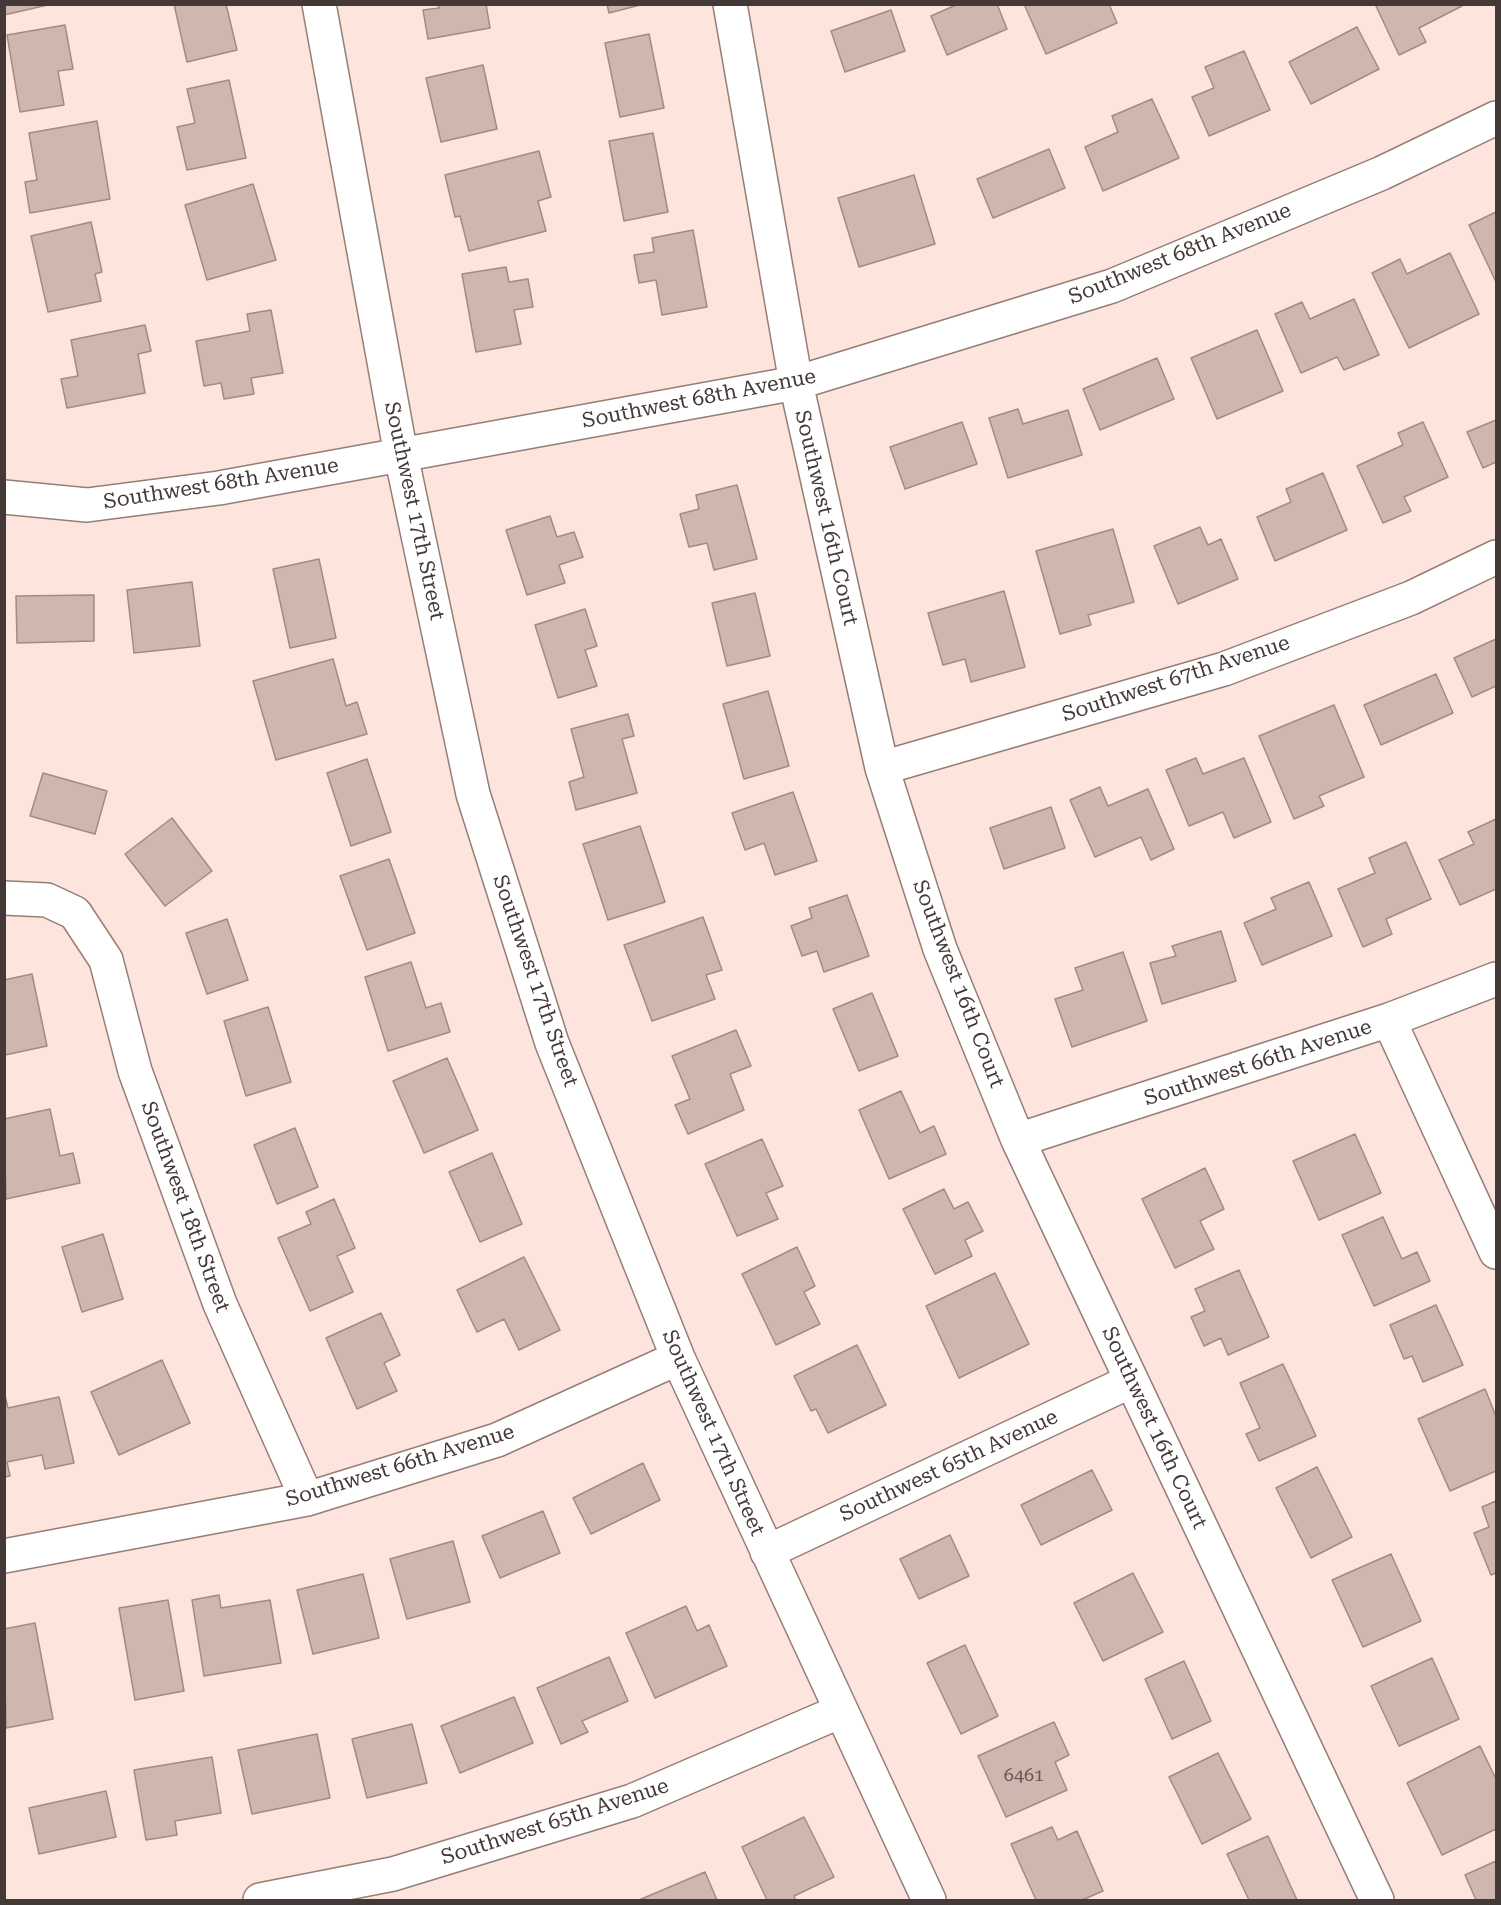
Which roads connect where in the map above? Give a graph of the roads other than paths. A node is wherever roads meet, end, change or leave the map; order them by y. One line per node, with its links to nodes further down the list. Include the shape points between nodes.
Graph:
1 (320, 4): 5 (street, Southwest 17th Street)
2 (730, 4): 4 (street, Southwest 16th Court)
3 (1497, 118): 4 (street, Southwest 68th Avenue, via 1382,173 1112,286)
4 (796, 383): 5 (street, Southwest 68th Avenue); 8 (street, Southwest 16th Court)
5 (400, 455): 6 (street, Southwest 68th Avenue, via 219,488 87,505); 14 (street, Southwest 17th Street, via 473,794 552,1043)
6 (4, 497)
7 (1497, 557): 8 (street, Southwest 67th Avenue, via 1411,598 1224,669)
8 (882, 768): 12 (street, Southwest 16th Court, via 939,949)
9 (4, 898): 16 (street, Southwest 18th Street, via 47,900 75,913 106,960 135,1071 220,1304)
10 (1497, 979): 11 (street, Southwest 66th Avenue)
11 (1389, 1020): 12 (street, Southwest 66th Avenue); 13 (street)
12 (1018, 1140): 15 (street, Southwest 16th Court)
13 (1497, 1252)
14 (678, 1358): 16 (street, Southwest 66th Avenue, via 497,1440); 17 (street, Southwest 17th Street)
15 (1131, 1381): 17 (street, Southwest 65th Avenue); 22 (street, Southwest 16th Court)
16 (307, 1499): 18 (street, Southwest 66th Avenue)
17 (767, 1552): 19 (street, Southwest 17th Street)
18 (4, 1556)
19 (841, 1711): 20 (street, Southwest 65th Avenue, via 632,1801 393,1874); 21 (street, Southwest 17th Street)
20 (260, 1900)
21 (929, 1900)
22 (1377, 1900)

